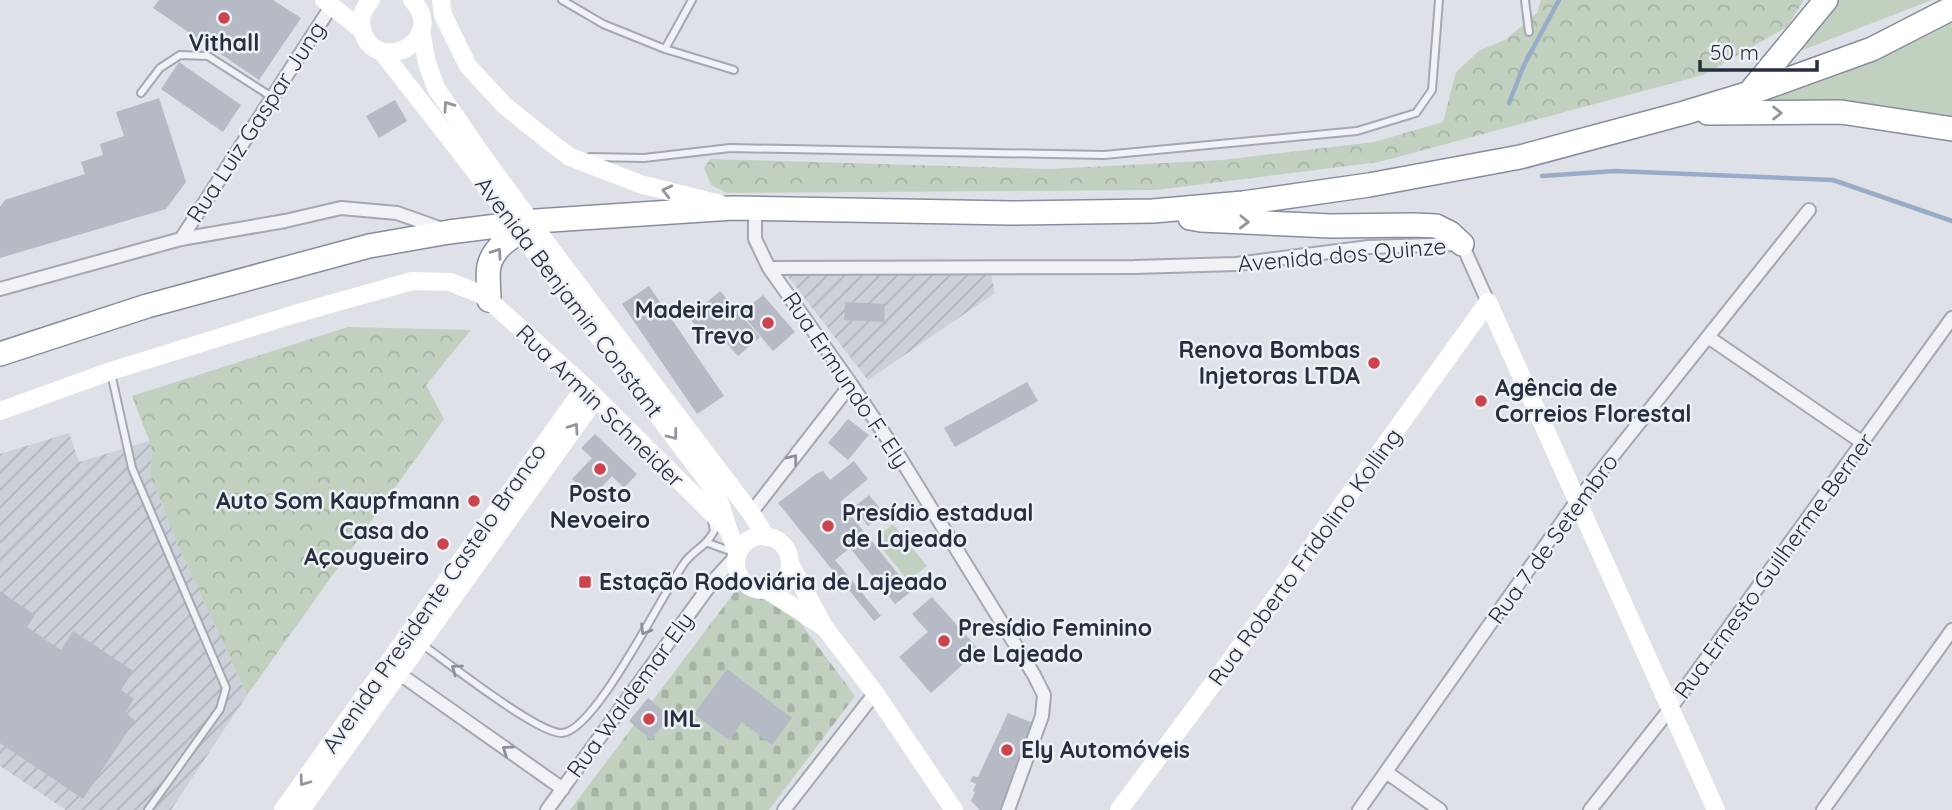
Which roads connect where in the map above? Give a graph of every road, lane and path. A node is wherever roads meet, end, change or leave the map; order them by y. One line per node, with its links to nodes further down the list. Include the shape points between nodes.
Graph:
1 (371, 0): 11 (main road, via 363,10)
2 (441, 0): 13 (main road)
3 (562, 0): 14 (lane, via 603,24)
4 (692, 0): 14 (lane)
5 (1439, 0): 22 (lane, via 1432,90 1416,113 1357,131 1104,155 730,148 645,158)
6 (1525, 0): 12 (lane)
7 (1826, 0): 18 (highway)
8 (328, 3): 11 (main road); 19 (street, Rua Luiz Gaspar Jung)
9 (1952, 8): 18 (highway, via 1872,49)
10 (419, 12): 13 (main road); 15 (main road, via 417,39 411,46 392,53); 23 (main road, Avenida Benjamin Constant, one-way to 10, via 436,88)
11 (362, 30): 15 (main road, Avenida Benjamin Constant, via 373,47)
12 (1529, 32)
13 (457, 46): 22 (main road, via 468,66 504,105)
14 (665, 49): 16 (lane)
15 (382, 51): 23 (main road, Avenida Benjamin Constant)
16 (734, 69)
17 (141, 93): 19 (lane, via 160,68 180,55 208,56)
18 (1750, 93): 20 (highway)
19 (272, 97): 29 (street, Rua Luiz Gaspar Jung)
20 (1684, 113): 21 (highway, one-way to 21, via 1841,113); 26 (highway, via 1520,157 1383,183)
21 (1952, 129)
22 (570, 157): 24 (main road, one-way to 22, via 640,184)
23 (479, 164): 31 (main road, Avenida Benjamin Constant, bridge)
24 (744, 208): 26 (highway); 27 (highway); 32 (street, Rua Ermundo F. Ely)
25 (1809, 210): 37 (street, Rua 7 de Setembro)
26 (1153, 211): 30 (highway, one-way to 30, via 1201,220 1436,226)
27 (536, 221): 28 (highway); 34 (highway, one-way to 27, via 489,266 494,254)
28 (449, 232): 29 (street, via 397,214 341,208); 38 (highway, via 369,246 147,306)
29 (181, 239): 33 (street)
30 (1462, 244): 32 (street, Avenida dos Quinze, via 1369,247 1236,264); 35 (street, Avenida dos Quinze)
31 (551, 262): 46 (main road, Avenida Benjamin Constant); 47 (main road, Avenida Benjamin Constant, one-way to 47, via 708,482)
32 (769, 268): 40 (street, Rua Ermundo F. Ely)
33 (0, 289)
34 (489, 300): 39 (main road, Rua Armin Schneider, via 450,282 412,281); 41 (main road, Rua Armin Schneider)
35 (1488, 302): 44 (main road, Avenida dos Quinze); 68 (main road, Rua Roberto Fridolino Kolling)
36 (1952, 318): 43 (street, Rua Ernesto Guilherme Berner)
37 (1708, 337): 43 (street); 44 (street, Rua 7 de Setembro)
38 (0, 354)
39 (111, 371): 42 (main road, Rua Armin Schneider); 61 (lane, via 132,468 226,688 220,709)
40 (851, 384): 46 (street, one-way to 40); 67 (street, Rua Ermundo F. Ely, via 1044,695 1042,716)
41 (590, 392): 45 (main road, Rua Armin Schneider); 55 (main road, Avenida Presidente Castelo Branco)
42 (0, 411)
43 (1863, 443): 58 (street, Rua Ernesto Guilherme Berner)
44 (1576, 502): 58 (main road, Avenida dos Quinze); 59 (street, Rua 7 de Setembro)
45 (710, 512): 47 (main road, Rua Armin Schneider); 49 (lane, via 714,531)
46 (751, 513): 48 (main road, Avenida Benjamin Constant)
47 (727, 529): 50 (main road, Avenida Benjamin Constant)
48 (766, 537): 50 (main road, via 746,542); 51 (main road, via 783,546)
49 (708, 543): 50 (lane); 55 (lane, one-way to 55, via 687,560 624,666 587,716 579,726 563,733 551,732 491,695)
50 (738, 554): 52 (main road, via 739,576 756,589); 60 (street, Rua Waldemar Ely, via 713,581)
51 (790, 565): 52 (main road, via 786,579); 53 (main road)
52 (768, 590): 53 (main road)
53 (825, 628): 57 (main road)
54 (1952, 630): 73 (street)
55 (415, 639): 56 (main road, Avenida Presidente Castelo Branco)
56 (393, 670): 60 (street, one-way to 56); 62 (main road, Avenida Presidente Castelo Branco, one-way to 62); 63 (main road, Avenida Presidente Castelo Branco)
57 (875, 693): 65 (street); 66 (main road)
58 (1670, 709): 71 (street, Rua Ernesto Guilherme Berner); 72 (main road, Avenida dos Quinze)
59 (1386, 772): 69 (street, Rua 7 de Setembro); 70 (street)
60 (563, 789): 64 (street, Rua Waldemar Ely)
61 (148, 810)
62 (283, 810)
63 (302, 810)
64 (547, 810)
65 (784, 810)
66 (954, 810)
67 (1008, 810)
68 (1119, 810)
69 (1359, 810)
70 (1440, 810)
71 (1590, 810)
72 (1716, 810)
73 (1823, 810)

